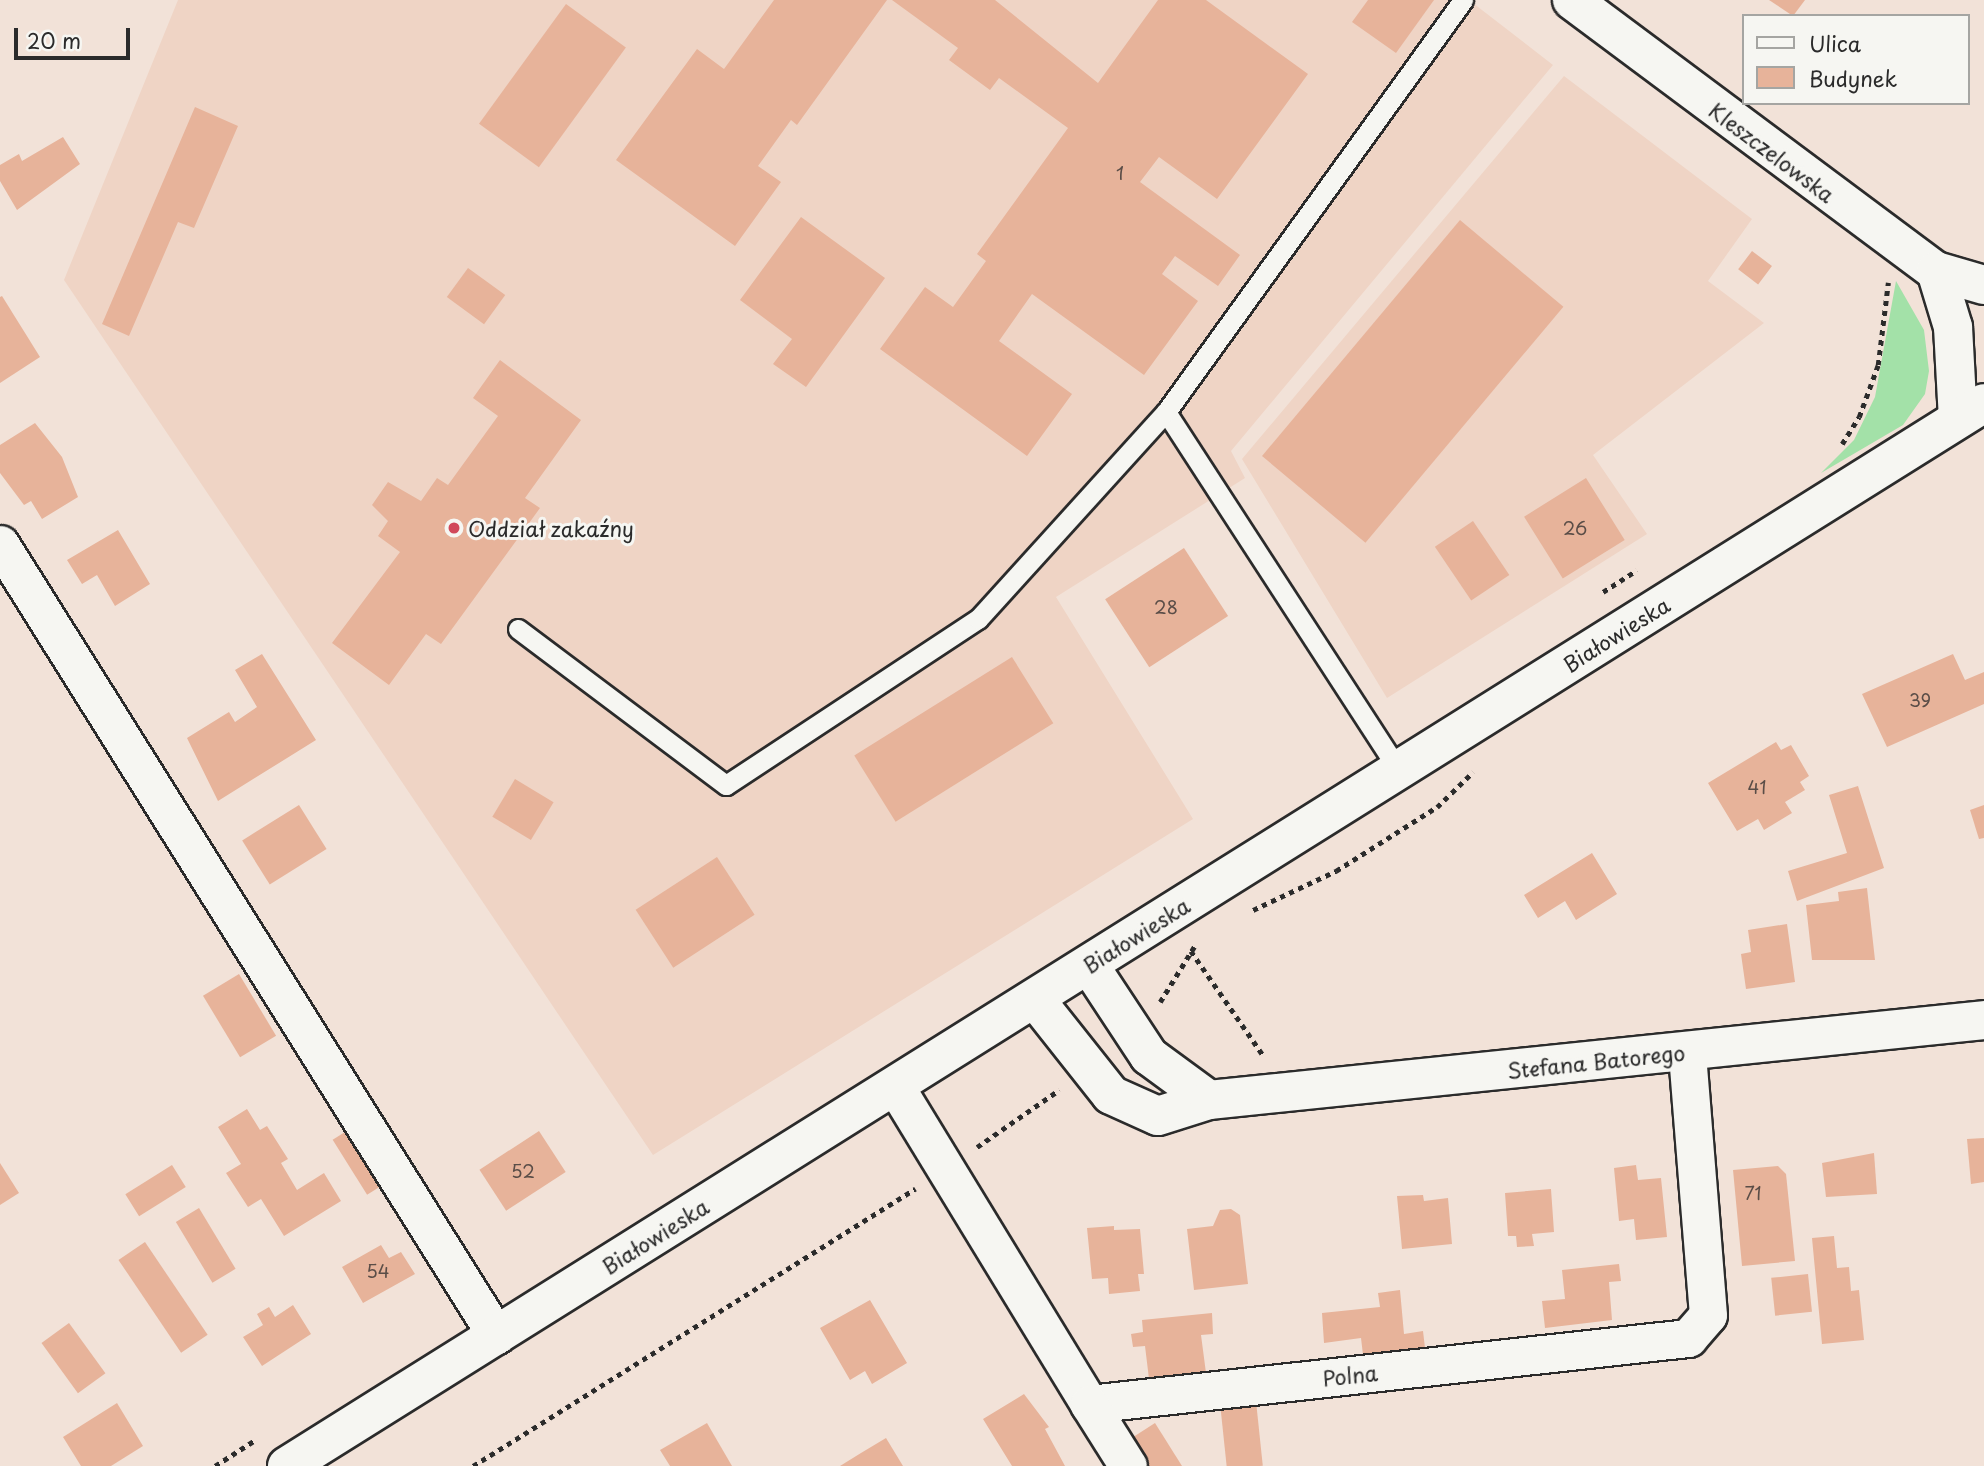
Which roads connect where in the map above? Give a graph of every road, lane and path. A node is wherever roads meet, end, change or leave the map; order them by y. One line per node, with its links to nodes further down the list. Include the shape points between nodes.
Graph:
1 (1463, 0): 6 (lane)
2 (1572, 0): 3 (main road, Kleszczelowska)
3 (1936, 271): 4 (main road, Kleszczelowska); 5 (main road)
4 (1984, 285)
5 (1971, 411): 9 (main road, Białowieska)
6 (1166, 412): 8 (lane, via 978,619 726,785); 9 (lane)
7 (0, 544): 16 (street)
8 (518, 629)
9 (1399, 771): 10 (main road, Białowieska)
10 (1089, 965): 11 (main road, Białowieska); 15 (main road, via 1149,1056)
11 (1035, 999): 14 (main road, Białowieska); 15 (main road, Stefana Batorego, via 1111,1095 1158,1116)
12 (1984, 1020): 13 (main road, Stefana Batorego)
13 (1688, 1052): 15 (main road, Stefana Batorego); 17 (street, Polna, via 1708,1315 1688,1338)
14 (895, 1086): 16 (main road, Białowieska); 17 (street)
15 (1209, 1100)
16 (496, 1335): 18 (main road, Białowieska)
17 (1090, 1404): 19 (street)
18 (287, 1466)
19 (1128, 1466)

